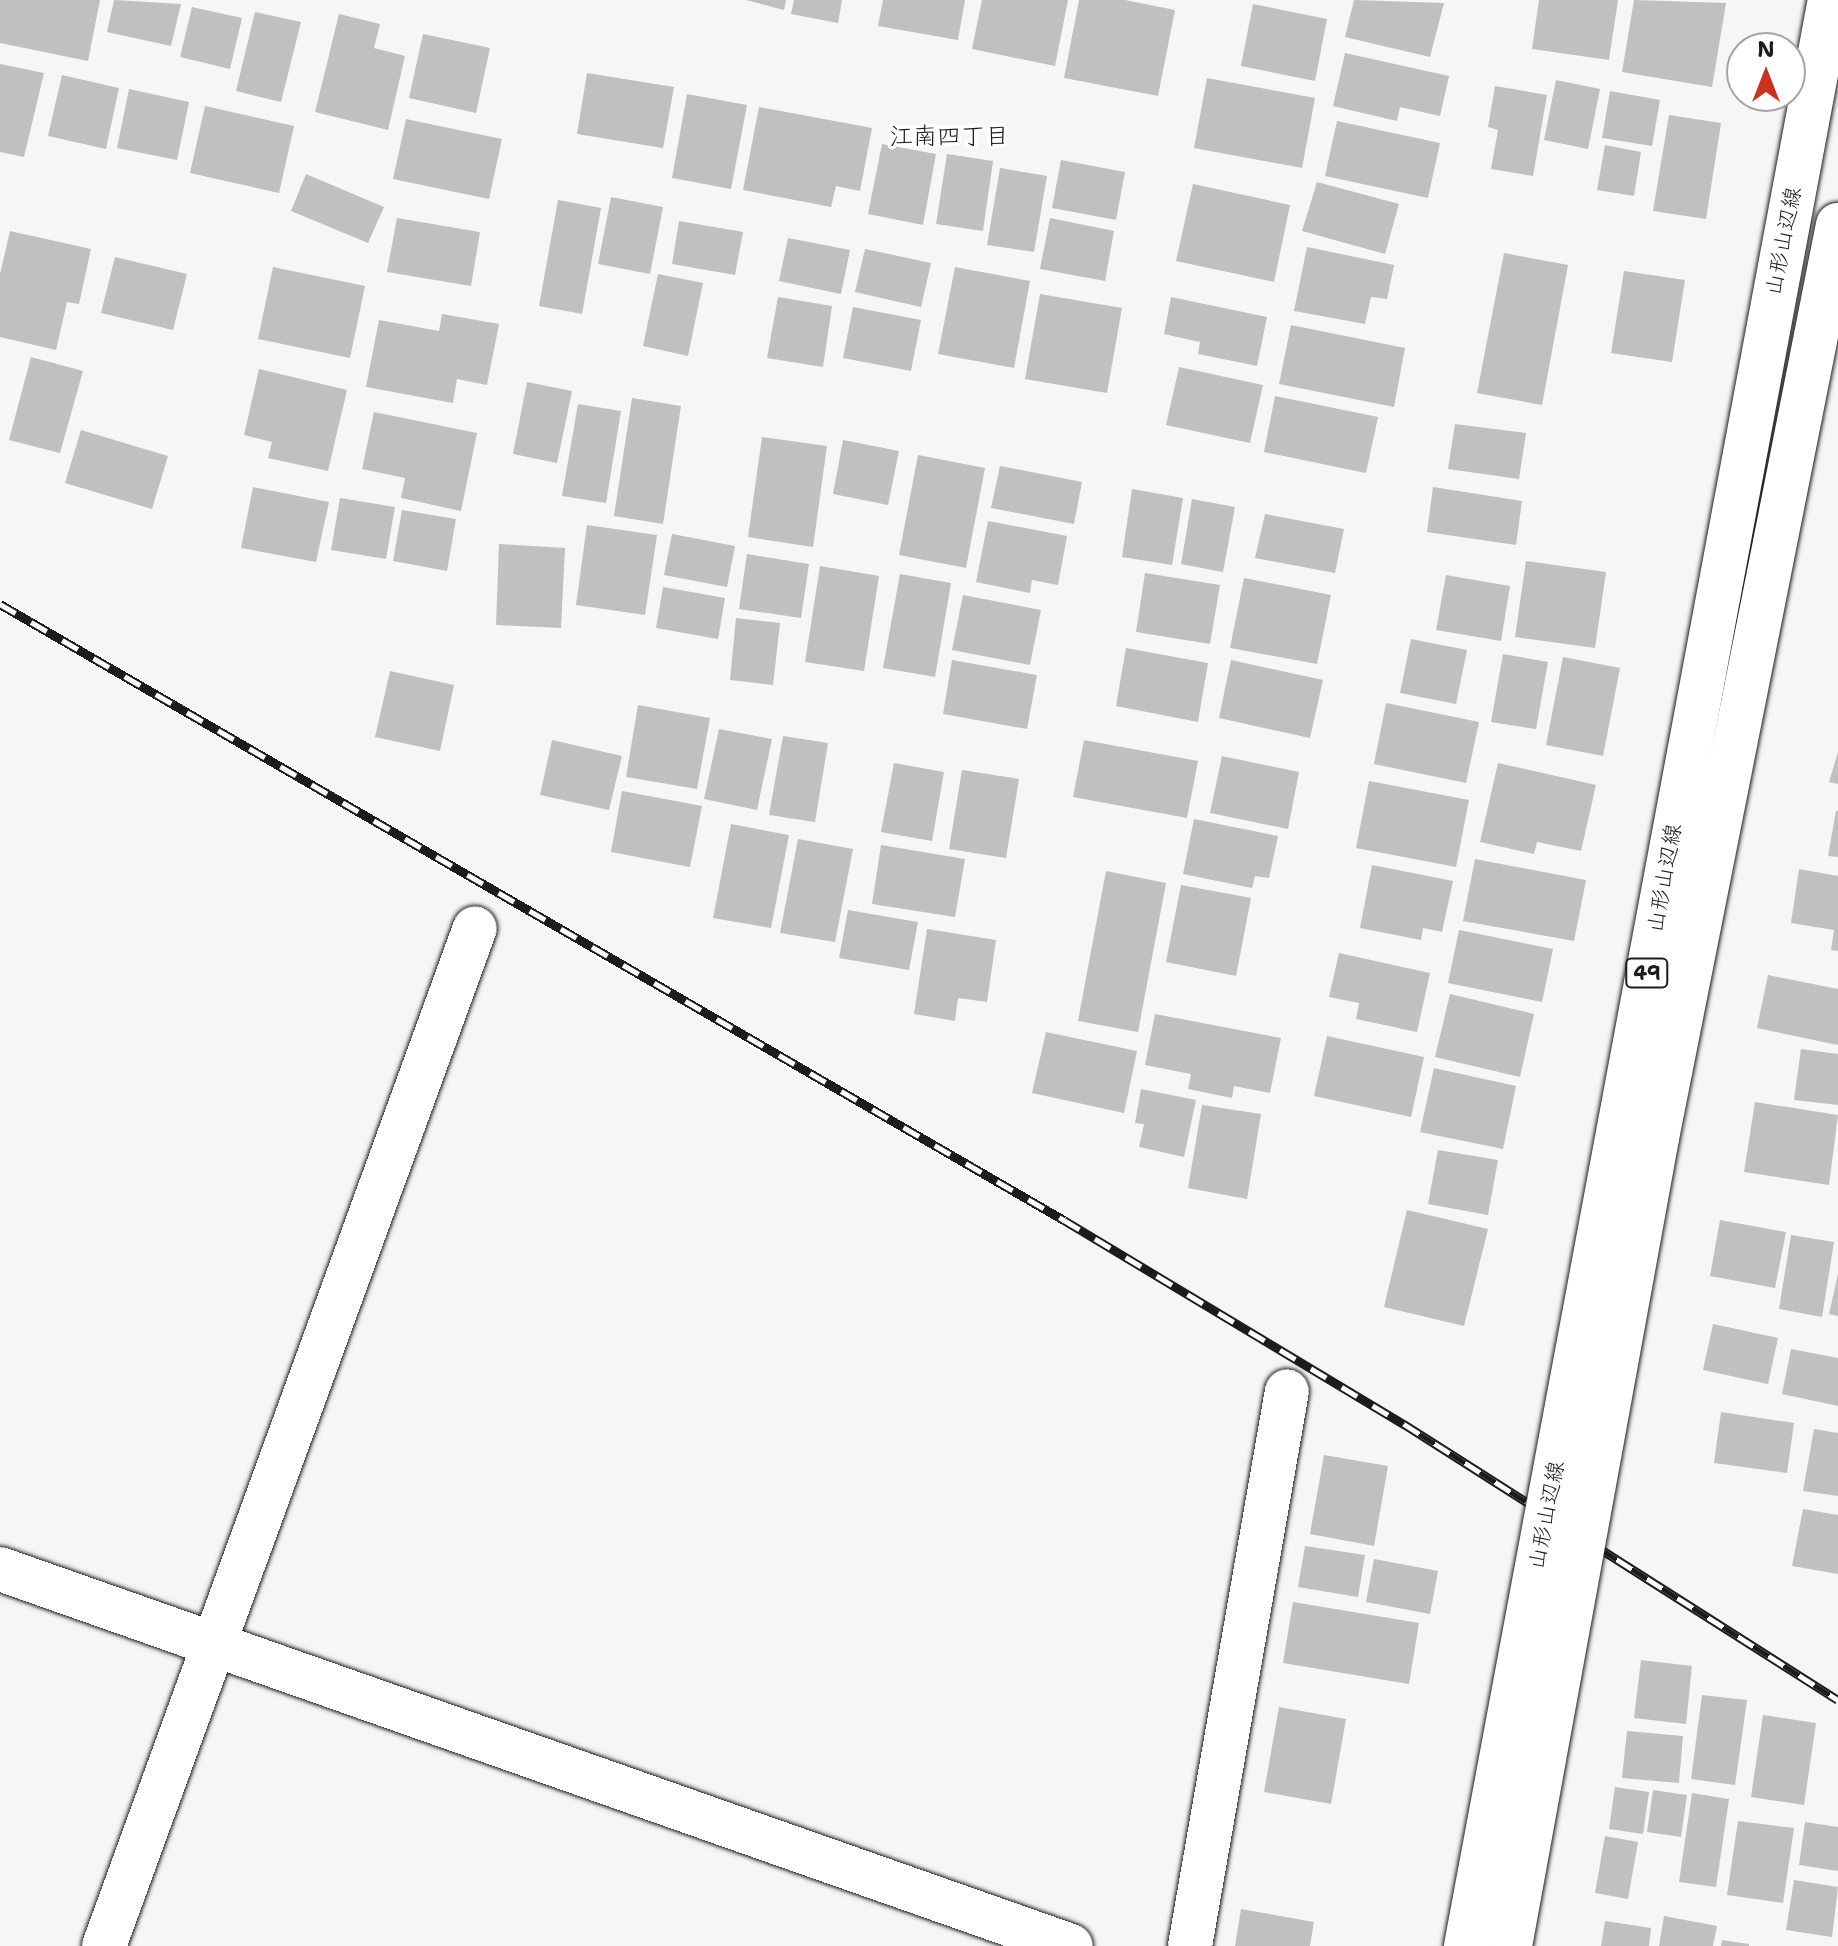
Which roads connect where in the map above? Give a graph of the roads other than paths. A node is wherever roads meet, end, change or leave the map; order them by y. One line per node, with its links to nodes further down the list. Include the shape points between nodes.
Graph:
1 (1830, 0): 10 (main road, 山形山辺線 / 49, bridge)
2 (1838, 225): 11 (main road, 山形山辺線 / 49, bridge, via 1657,1138)
3 (475, 928): 6 (main road)
4 (1287, 1391): 9 (main road)
5 (0, 1569): 6 (main road)
6 (212, 1645): 7 (main road); 8 (main road)
7 (104, 1946)
8 (1071, 1946)
9 (1190, 1946)
10 (1466, 1946)
11 (1510, 1946)

